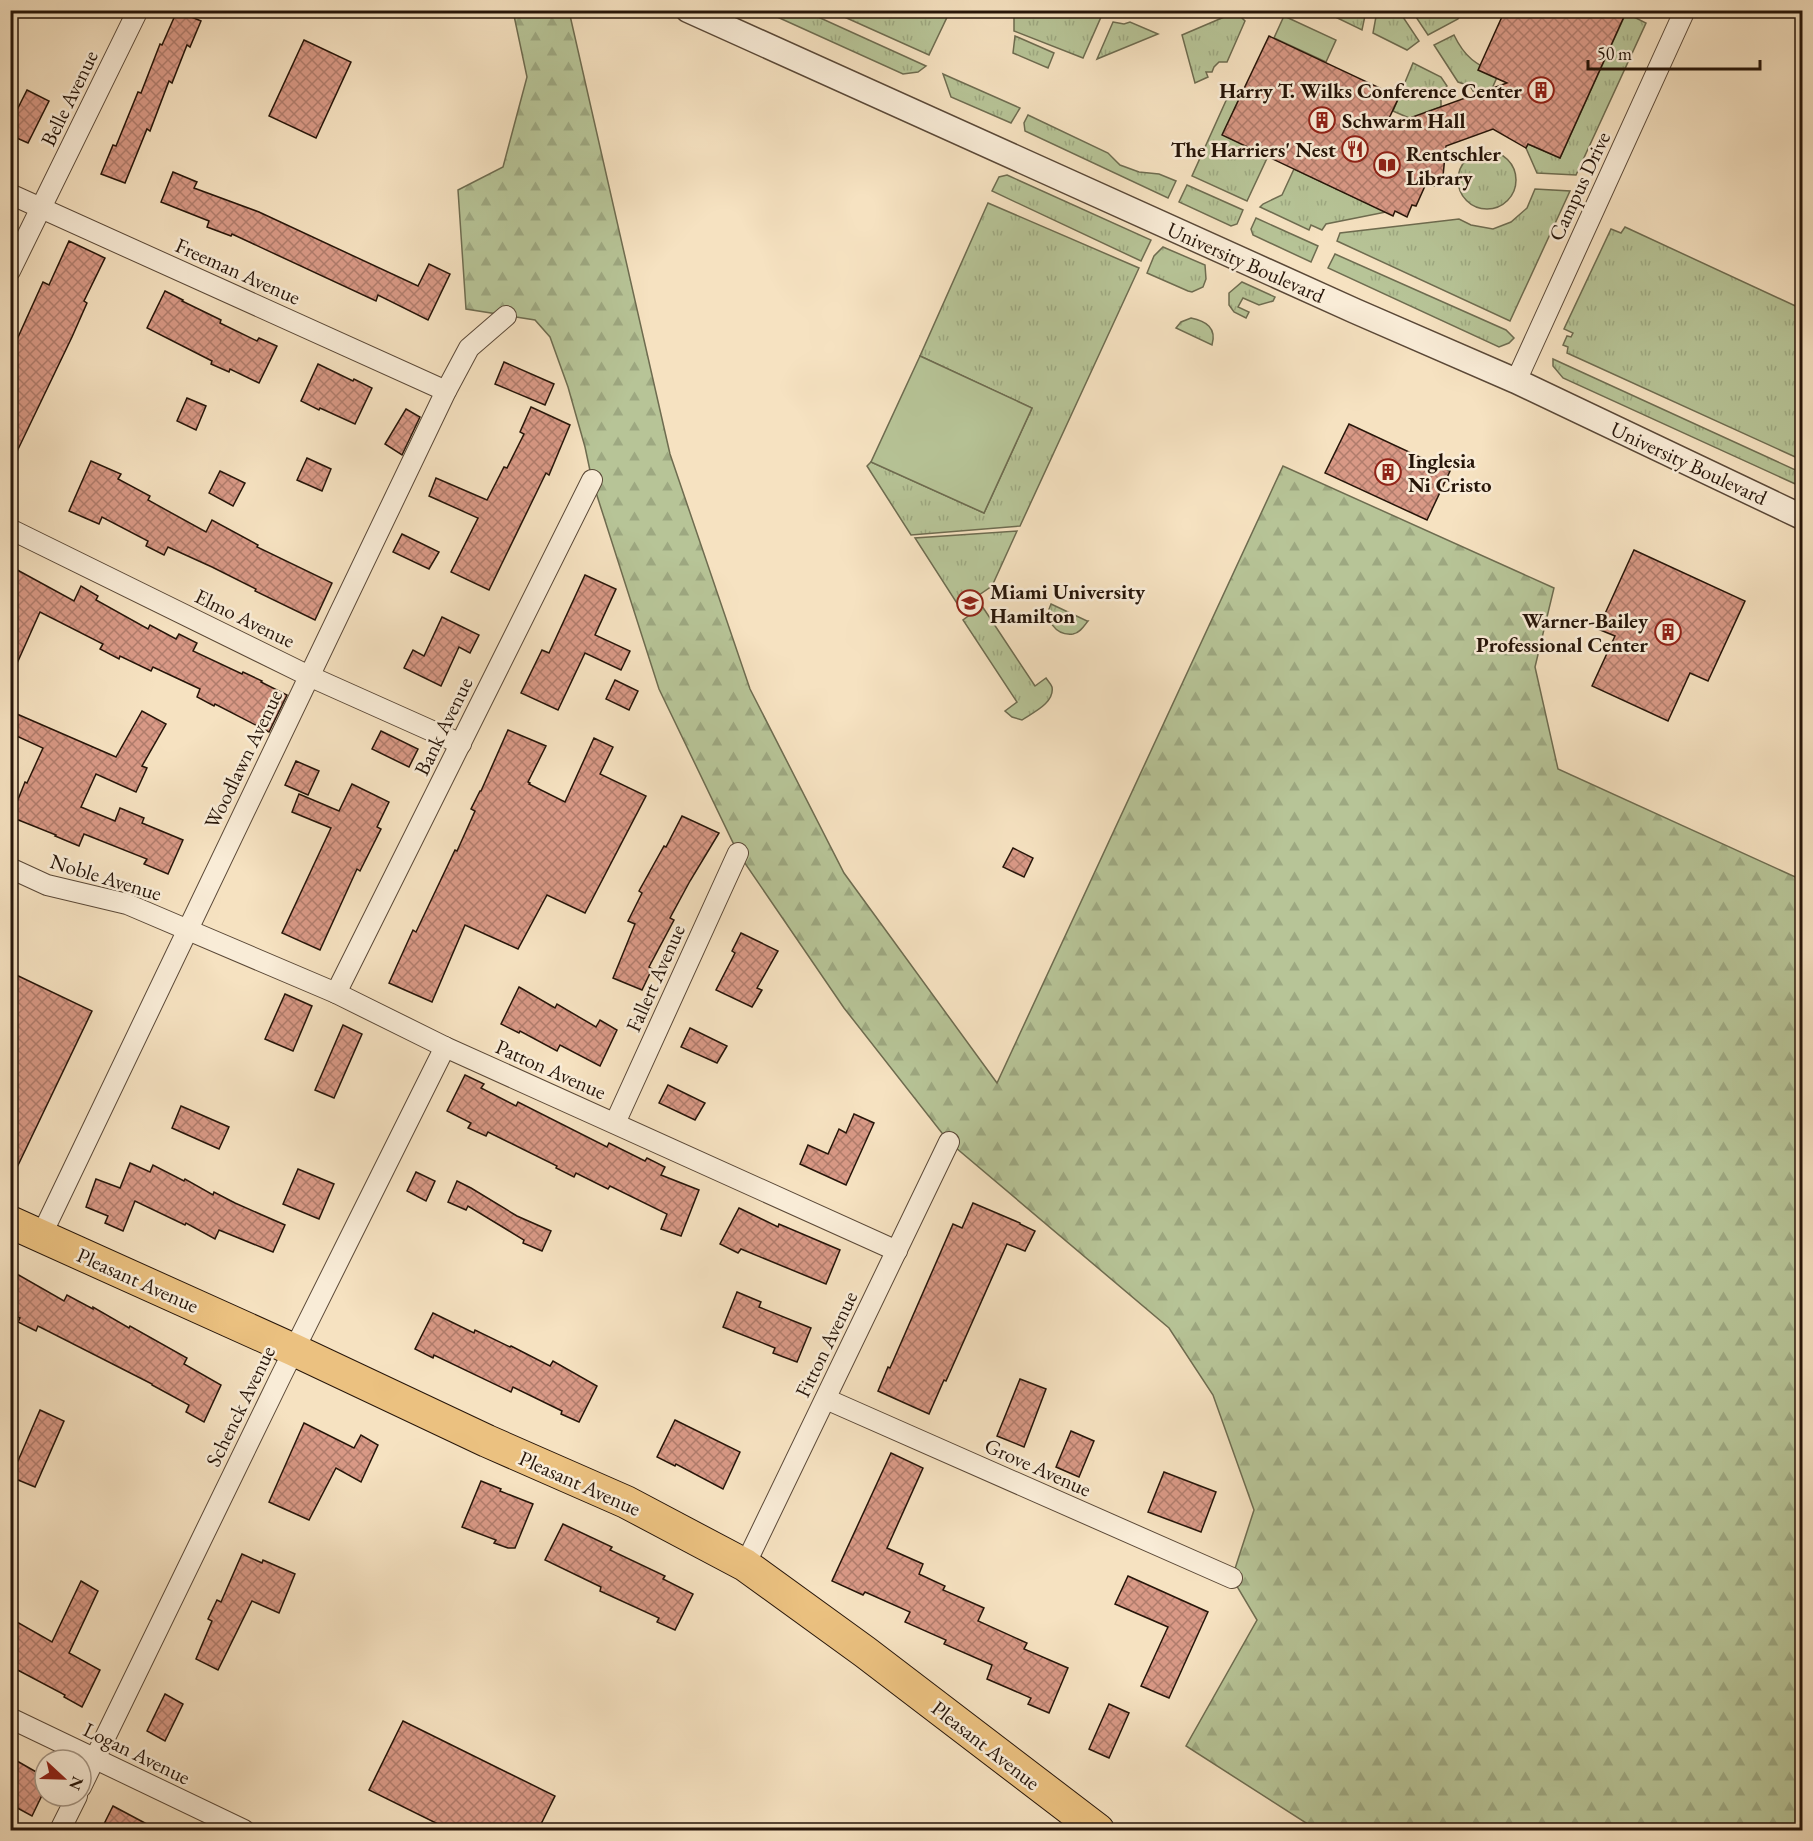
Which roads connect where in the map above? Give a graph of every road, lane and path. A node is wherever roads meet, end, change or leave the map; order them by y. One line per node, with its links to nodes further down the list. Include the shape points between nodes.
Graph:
1 (138, 10): 5 (street, Belle Avenue)
2 (688, 10): 8 (street, University Boulevard)
3 (1685, 10): 8 (street, Campus Drive)
4 (10, 194): 5 (street, Freeman Avenue)
5 (42, 208): 6 (street, Belle Avenue); 9 (street, Freeman Avenue)
6 (10, 271)
7 (506, 316): 9 (street, Woodlawn Avenue, via 469,348)
8 (1516, 381): 11 (street, University Boulevard)
9 (446, 391): 13 (street, Woodlawn Avenue)
10 (592, 480): 14 (street, Bank Avenue)
11 (1803, 517)
12 (10, 529): 13 (street, Elmo Avenue)
13 (309, 676): 14 (street, Elmo Avenue); 17 (street, Woodlawn Avenue)
14 (461, 744): 18 (street, Bank Avenue)
15 (738, 853): 20 (street, Fallert Avenue)
16 (10, 868): 17 (street, Noble Avenue, via 47,885 127,904)
17 (187, 930): 18 (street, Patton Avenue); 23 (street, Woodlawn Avenue)
18 (336, 993): 19 (street, Patton Avenue)
19 (445, 1047): 20 (street, Patton Avenue); 25 (street, Schenck Avenue)
20 (615, 1123): 24 (street, Patton Avenue)
21 (949, 1142): 24 (street, Fitton Avenue)
22 (10, 1222): 23 (main road, Pleasant Avenue)
23 (41, 1236): 25 (main road, Pleasant Avenue)
24 (897, 1251): 26 (street, Fitton Avenue)
25 (294, 1350): 27 (main road, Pleasant Avenue, via 626,1502); 30 (street, Schenck Avenue)
26 (826, 1399): 27 (street, Fitton Avenue); 28 (street, Grove Avenue)
27 (745, 1565): 34 (main road, Pleasant Avenue)
28 (1232, 1578)
29 (10, 1718): 30 (street, Logan Avenue)
30 (94, 1759): 33 (street, Logan Avenue)
31 (70, 1808): 32 (street)
32 (60, 1830)
33 (244, 1830)
34 (1098, 1830)

